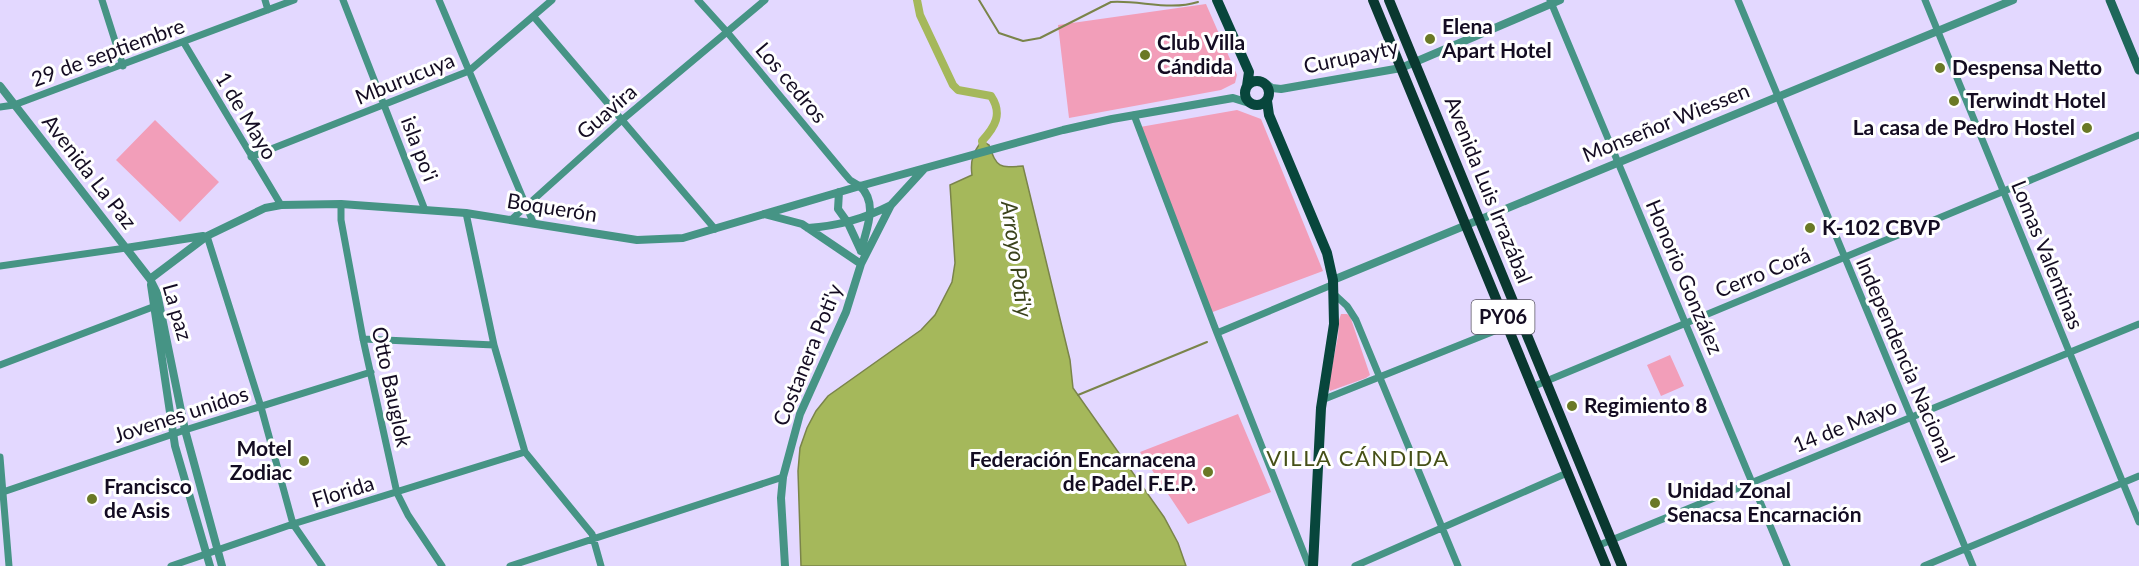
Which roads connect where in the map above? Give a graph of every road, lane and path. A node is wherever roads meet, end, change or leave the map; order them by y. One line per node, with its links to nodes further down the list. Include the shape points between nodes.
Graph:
1 (102, 0): 24 (street)
2 (265, 0): 18 (street)
3 (294, 0): 18 (street, 29 de septiembre)
4 (343, 0): 37 (street, isla po'i)
5 (439, 0): 27 (street)
6 (552, 0): 19 (street, Mburucuya)
7 (698, 0): 21 (street, Los cedros)
8 (765, 0): 21 (street, Guavira)
9 (1217, 0): 28 (main road)
10 (1373, 0): 25 (highway, PY06)
11 (1389, 0): 23 (highway, PY06)
12 (1560, 0): 17 (street, Curupayty)
13 (1738, 0): 33 (street, Independencia Nacional)
14 (1924, 0): 20 (street, Lomas Valentinas)
15 (2013, 0): 20 (street, Monseñor Wiessen)
16 (2110, 0): 26 (main road)
17 (1551, 2): 23 (street, Curupayty); 43 (street, Honorio González)
18 (268, 10): 22 (street, 29 de septiembre)
19 (534, 17): 27 (street, Mburucuya); 40 (street)
20 (1937, 31): 33 (street, Monseñor Wiessen); 46 (street, Lomas Valentinas)
21 (727, 32): 40 (street, Guavira); 45 (street, Los cedros, via 850,180)
22 (184, 43): 24 (street, 29 de septiembre); 42 (street, 1 de Mayo)
23 (1415, 61): 25 (street, Curupayty); 57 (highway, Avenida Luis Irrazábal / PY06)
24 (123, 66): 36 (street, 29 de septiembre)
25 (1401, 68): 32 (street, Curupayty); 60 (highway, PY06)
26 (2139, 70)
27 (469, 71): 37 (street, Mburucuya); 50 (street)
28 (1249, 72): 29 (main road); 31 (main road)
29 (1263, 82): 31 (main road, via 1253,81); 32 (street, Curupayty); 35 (main road, via 1270,91)
30 (0, 86): 36 (street, Avenida La Paz)
31 (1246, 88): 34 (street); 35 (main road, via 1245,97)
32 (1281, 89): 35 (street, Curupayty)
33 (1778, 97): 43 (street, Monseñor Wiessen); 66 (street, Independencia Nacional)
34 (1233, 98): 35 (street); 39 (street)
35 (1260, 102): 70 (main road, via 1327,253)
36 (14, 105): 38 (street, 29 de septiembre); 64 (street, Avenida La Paz)
37 (385, 106): 42 (street, Mburucuya); 52 (street, isla po'i)
38 (0, 107)
39 (1134, 114): 44 (street, Boquerón); 75 (street)
40 (622, 120): 50 (street, Guavira); 62 (street)
41 (2139, 135): 46 (street, Cerro Corá)
42 (251, 158): 49 (street, 1 de Mayo)
43 (1618, 163): 57 (street, Monseñor Wiessen); 72 (street, Honorio González)
44 (924, 169): 45 (street, Boquerón); 51 (street)
45 (860, 186): 47 (street, Boquerón); 55 (street, via 869,196)
46 (2003, 191): 66 (street, Cerro Corá); 78 (street, Lomas Valentinas)
47 (839, 192): 54 (street, Boquerón); 59 (street, via 838,209)
48 (342, 204): 49 (street, Boquerón); 52 (street, Boquerón); 76 (street, Otto Bauglok, via 341,220)
49 (281, 205): 63 (street, Boquerón, via 266,208)
50 (526, 205): 56 (street, Guavira); 58 (street)
51 (891, 205): 55 (street); 67 (street, Costanera Poti'y)
52 (426, 210): 53 (street, Boquerón)
53 (466, 213): 56 (street, Boquerón); 77 (street)
54 (763, 213): 61 (street); 62 (street, Boquerón)
55 (869, 216): 59 (street); 65 (street)
56 (512, 219): 58 (street, Boquerón)
57 (1478, 220): 60 (street, Monseñor Wiessen); 82 (highway, Avenida Luis Irrazábal / PY06)
58 (533, 222): 62 (street, Boquerón, via 637,240 683,238)
59 (848, 223): 61 (street); 65 (street)
60 (1466, 226): 70 (street, Monseñor Wiessen); 74 (highway, PY06)
61 (808, 228): 67 (street)
62 (715, 229)
63 (207, 236): 64 (street); 69 (street, Boquerón); 85 (street)
64 (126, 248): 68 (street); 69 (street, Avenida La Paz)
65 (861, 251): 67 (street)
66 (1845, 257): 72 (street, Cerro Corá); 86 (street, Independencia Nacional)
67 (861, 264): 92 (street, Costanera Poti'y, via 846,312 800,414)
68 (0, 266)
69 (150, 279): 71 (street, La paz)
70 (1334, 286): 75 (street); 81 (street, via 1356,320); 84 (main road, via 1332,337)
71 (157, 305): 79 (street); 87 (street, La paz); 88 (street, La paz)
72 (1685, 323): 82 (street, Cerro Corá); 94 (street, Honorio González)
73 (2139, 324): 78 (street, 14 de Mayo)
74 (1507, 326): 81 (street); 83 (highway, PY06)
75 (1216, 333): 117 (street)
76 (363, 339): 77 (street); 80 (street, Otto Bauglok)
77 (494, 345): 89 (street)
78 (2069, 352): 86 (street, 14 de Mayo); 95 (street, Lomas Valentinas)
79 (0, 365)
80 (371, 372): 85 (street, Jovenes unidos); 97 (street, Otto Bauglok)
81 (1379, 377): 84 (street); 100 (street)
82 (1546, 381): 83 (street, Cerro Corá); 103 (highway, Avenida Luis Irrazábal / PY06)
83 (1532, 387): 91 (highway, PY06)
84 (1322, 400): 117 (main road)
85 (261, 406): 87 (street, Jovenes unidos); 99 (street)
86 (1911, 417): 94 (street, 14 de Mayo); 105 (street, Independencia Nacional)
87 (185, 430): 88 (street, Jovenes unidos); 106 (street, La paz)
88 (174, 434): 96 (street, Jovenes unidos); 107 (street, La paz)
89 (525, 452): 97 (street, Florida); 102 (street)
90 (0, 457): 96 (street)
91 (1567, 473): 100 (street); 104 (highway, PY06)
92 (783, 477): 102 (street); 116 (street, Costanera Poti'y)
93 (2139, 477): 95 (street)
94 (1752, 483): 103 (street, 14 de Mayo); 122 (street, Honorio González)
95 (2123, 483): 98 (street, Lomas Valentinas); 105 (street)
96 (3, 492): 101 (street)
97 (397, 493): 99 (street, Florida); 113 (street, Otto Bauglok)
98 (2139, 522)
99 (293, 524): 106 (street, Florida); 112 (street)
100 (1442, 528): 118 (street); 119 (street)
101 (3, 533): 108 (street)
102 (594, 538): 114 (street); 115 (street)
103 (1612, 540): 104 (street, 14 de Mayo); 121 (highway, Avenida Luis Irrazábal / PY06)
104 (1598, 546): 120 (highway, PY06)
105 (1966, 549): 123 (street); 124 (street, Independencia Nacional)
106 (217, 551): 107 (street, Florida); 111 (street, La paz)
107 (207, 554): 109 (street, Florida); 110 (street, La paz)
108 (9, 566)
109 (171, 566)
110 (210, 566)
111 (222, 566)
112 (322, 566)
113 (442, 566)
114 (510, 566)
115 (601, 566)
116 (785, 566)
117 (1311, 566)
118 (1355, 566)
119 (1458, 566)
120 (1606, 566)
121 (1622, 566)
122 (1787, 566)
123 (1924, 566)
124 (1973, 566)

